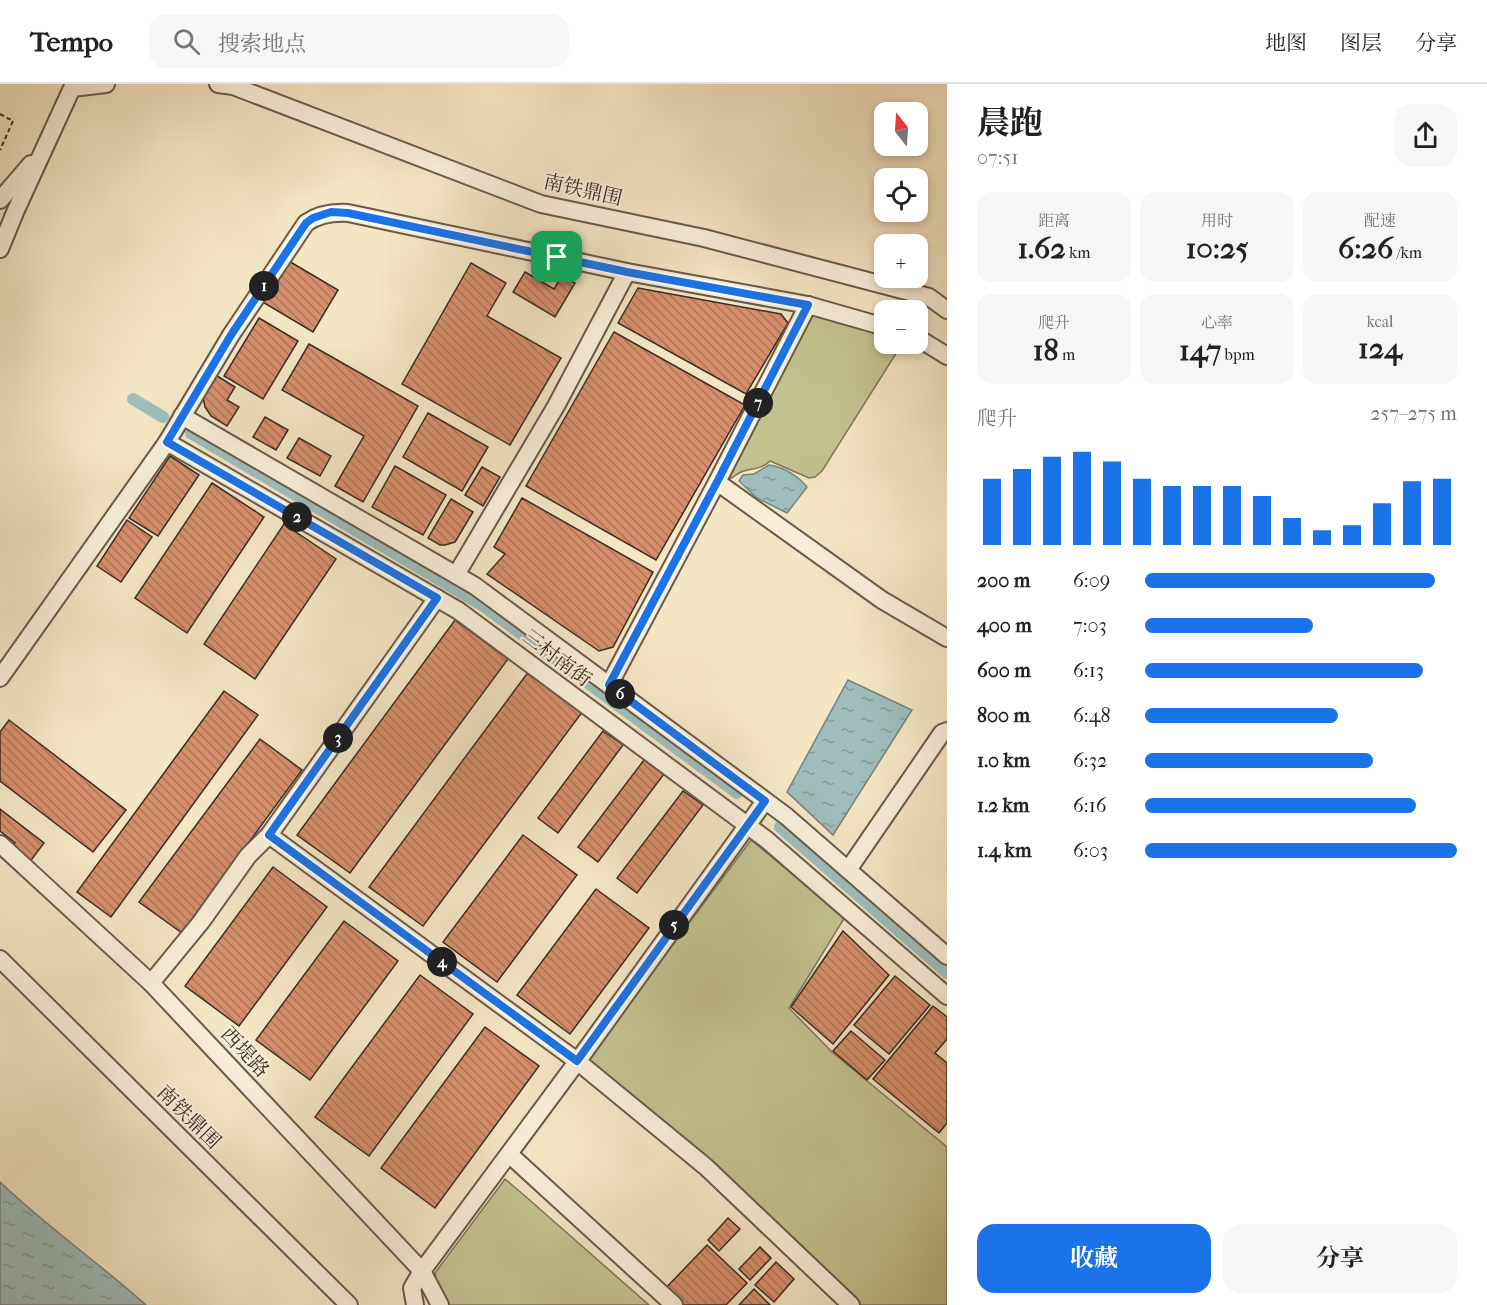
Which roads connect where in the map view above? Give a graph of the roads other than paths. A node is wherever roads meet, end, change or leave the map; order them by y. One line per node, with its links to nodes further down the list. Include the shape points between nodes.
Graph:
1 (106, 84): 3 (street, via 72,88)
2 (218, 84): 8 (street, 南铁鼎围, via 233,86 541,204 716,241 929,297)
3 (43, 150): 4 (street); 5 (street)
4 (0, 200)
5 (0, 249)
6 (627, 272): 7 (street); 12 (street, via 331,212 306,223); 15 (street, via 556,406)
7 (808, 305): 9 (street); 14 (street)
8 (947, 310)
9 (874, 324)
10 (928, 344): 11 (street)
11 (947, 356)
12 (182, 416): 13 (street); 15 (street, 三村南街)
13 (167, 442): 16 (street, 三村南街); 18 (street)
14 (717, 482): 17 (street, via 882,600); 19 (street)
15 (456, 574): 19 (street, 三村南街)
16 (437, 598): 22 (street, 三村南街); 23 (street)
17 (947, 638)
18 (0, 678)
19 (609, 685): 21 (street, 三村南街)
20 (947, 730): 25 (street)
21 (765, 801): 22 (street); 25 (street, 三村南街)
22 (747, 825): 29 (street, 三村南街); 30 (street)
23 (269, 835): 28 (street, via 248,856); 30 (street)
24 (0, 844): 28 (street, 西堤路)
25 (848, 870): 26 (street, 三村南街)
26 (947, 956)
27 (0, 959): 33 (street, 南铁鼎围)
28 (151, 983): 32 (street, 西堤路)
29 (947, 996)
30 (577, 1061): 31 (street); 37 (street, via 706,1167)
31 (509, 1154): 32 (street); 36 (street)
32 (422, 1271): 34 (street, via 412,1288); 35 (street, 西堤路)
33 (349, 1305)
34 (415, 1305)
35 (441, 1305)
36 (674, 1305)
37 (851, 1305)

